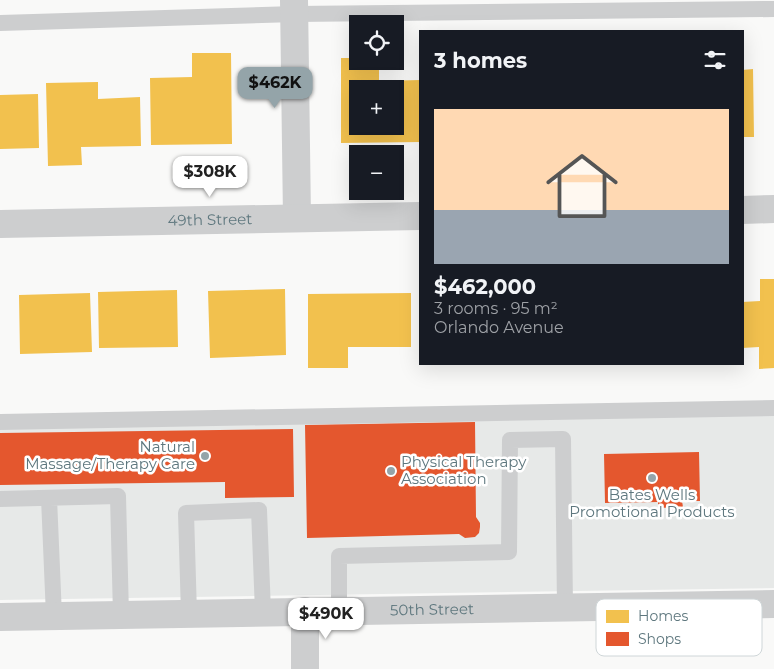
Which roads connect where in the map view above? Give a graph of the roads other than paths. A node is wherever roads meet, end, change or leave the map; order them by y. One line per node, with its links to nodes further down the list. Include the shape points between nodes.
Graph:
1 (294, 7): 2 (lane); 3 (lane); 7 (street)
2 (774, 9)
3 (0, 23)
4 (774, 209): 5 (street)
5 (744, 210)
6 (419, 216): 7 (street, 49th Street)
7 (297, 218): 8 (street, 49th Street)
8 (0, 224)
9 (774, 408): 10 (lane)
10 (0, 422)
11 (49, 498): 12 (lane); 19 (lane, via 118,496); 20 (lane)
12 (0, 499)
13 (565, 607): 14 (street, 50th Street); 15 (street, 50th Street); 15 (lane, via 564,439 510,440 509,552 339,556)
14 (596, 607)
15 (339, 611): 17 (street, 50th Street)
16 (263, 612): 17 (street, 50th Street); 18 (street, 50th Street); 18 (lane, via 259,510 186,513)
17 (305, 612): 22 (street)
18 (189, 614): 19 (street, 50th Street)
19 (121, 615): 20 (street, 50th Street)
20 (54, 616): 21 (street, 50th Street)
21 (0, 617)
22 (305, 669)

